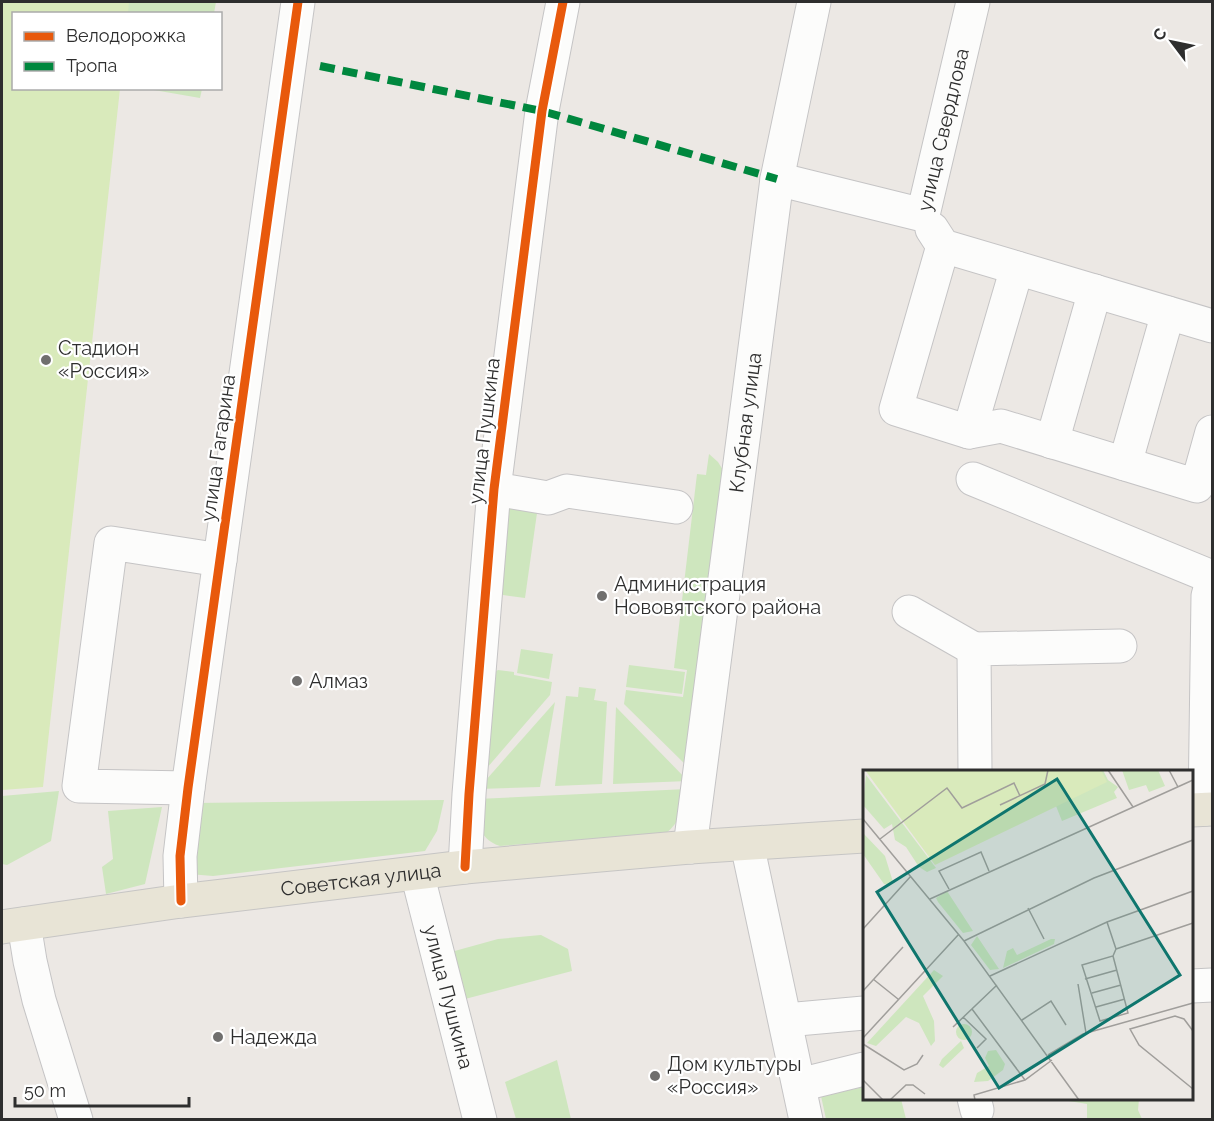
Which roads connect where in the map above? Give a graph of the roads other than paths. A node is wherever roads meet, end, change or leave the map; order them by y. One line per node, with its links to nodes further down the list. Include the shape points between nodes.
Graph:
1 (298, 2): 20 (street, улица Гагарина)
2 (563, 2): 18 (street, улица Пушкина, via 542,111)
3 (814, 2): 5 (street, Клубная улица)
4 (973, 2): 6 (street, улица Свердлова)
5 (777, 179): 6 (street, улица Свердлова); 30 (street, Клубная улица)
6 (922, 215): 7 (street)
7 (943, 246): 8 (street); 12 (street, via 896,409)
8 (1017, 268): 9 (street); 12 (street)
9 (1095, 291): 10 (street); 14 (street)
10 (1168, 313): 11 (street); 15 (street)
11 (1212, 326)
12 (969, 432): 14 (street, via 1001,426)
13 (1212, 432): 17 (street)
14 (1052, 442): 15 (street)
15 (1125, 464): 17 (street)
16 (974, 479): 21 (street)
17 (1205, 488)
18 (494, 489): 19 (street, via 548,498 567,491); 31 (street, улица Пушкина)
19 (676, 507)
20 (220, 560): 26 (street, улица Гагарина); 26 (street, via 111,543 79,786)
21 (1212, 579): 27 (street, via 1208,596)
22 (909, 612): 24 (street)
23 (1120, 646): 24 (street)
24 (974, 649): 25 (street)
25 (975, 770)
26 (188, 789): 33 (street, улица Гагарина, via 180,856)
27 (1203, 810)
28 (863, 836): 29 (main road, Советская улица)
29 (747, 844): 30 (main road, Советская улица); 38 (street)
30 (690, 848): 31 (main road, Советская улица)
31 (465, 867): 32 (main road, Советская улица)
32 (417, 873): 33 (main road, Советская улица); 42 (street, улица Пушкина)
33 (181, 900): 34 (main road, Советская улица)
34 (13, 926): 41 (street, via 30,962)
35 (1212, 985): 36 (street)
36 (1193, 986)
37 (863, 1013): 38 (street)
38 (786, 1020): 40 (street)
39 (863, 1069): 40 (street)
40 (800, 1085): 43 (street)
41 (76, 1119)
42 (480, 1119)
43 (806, 1119)

